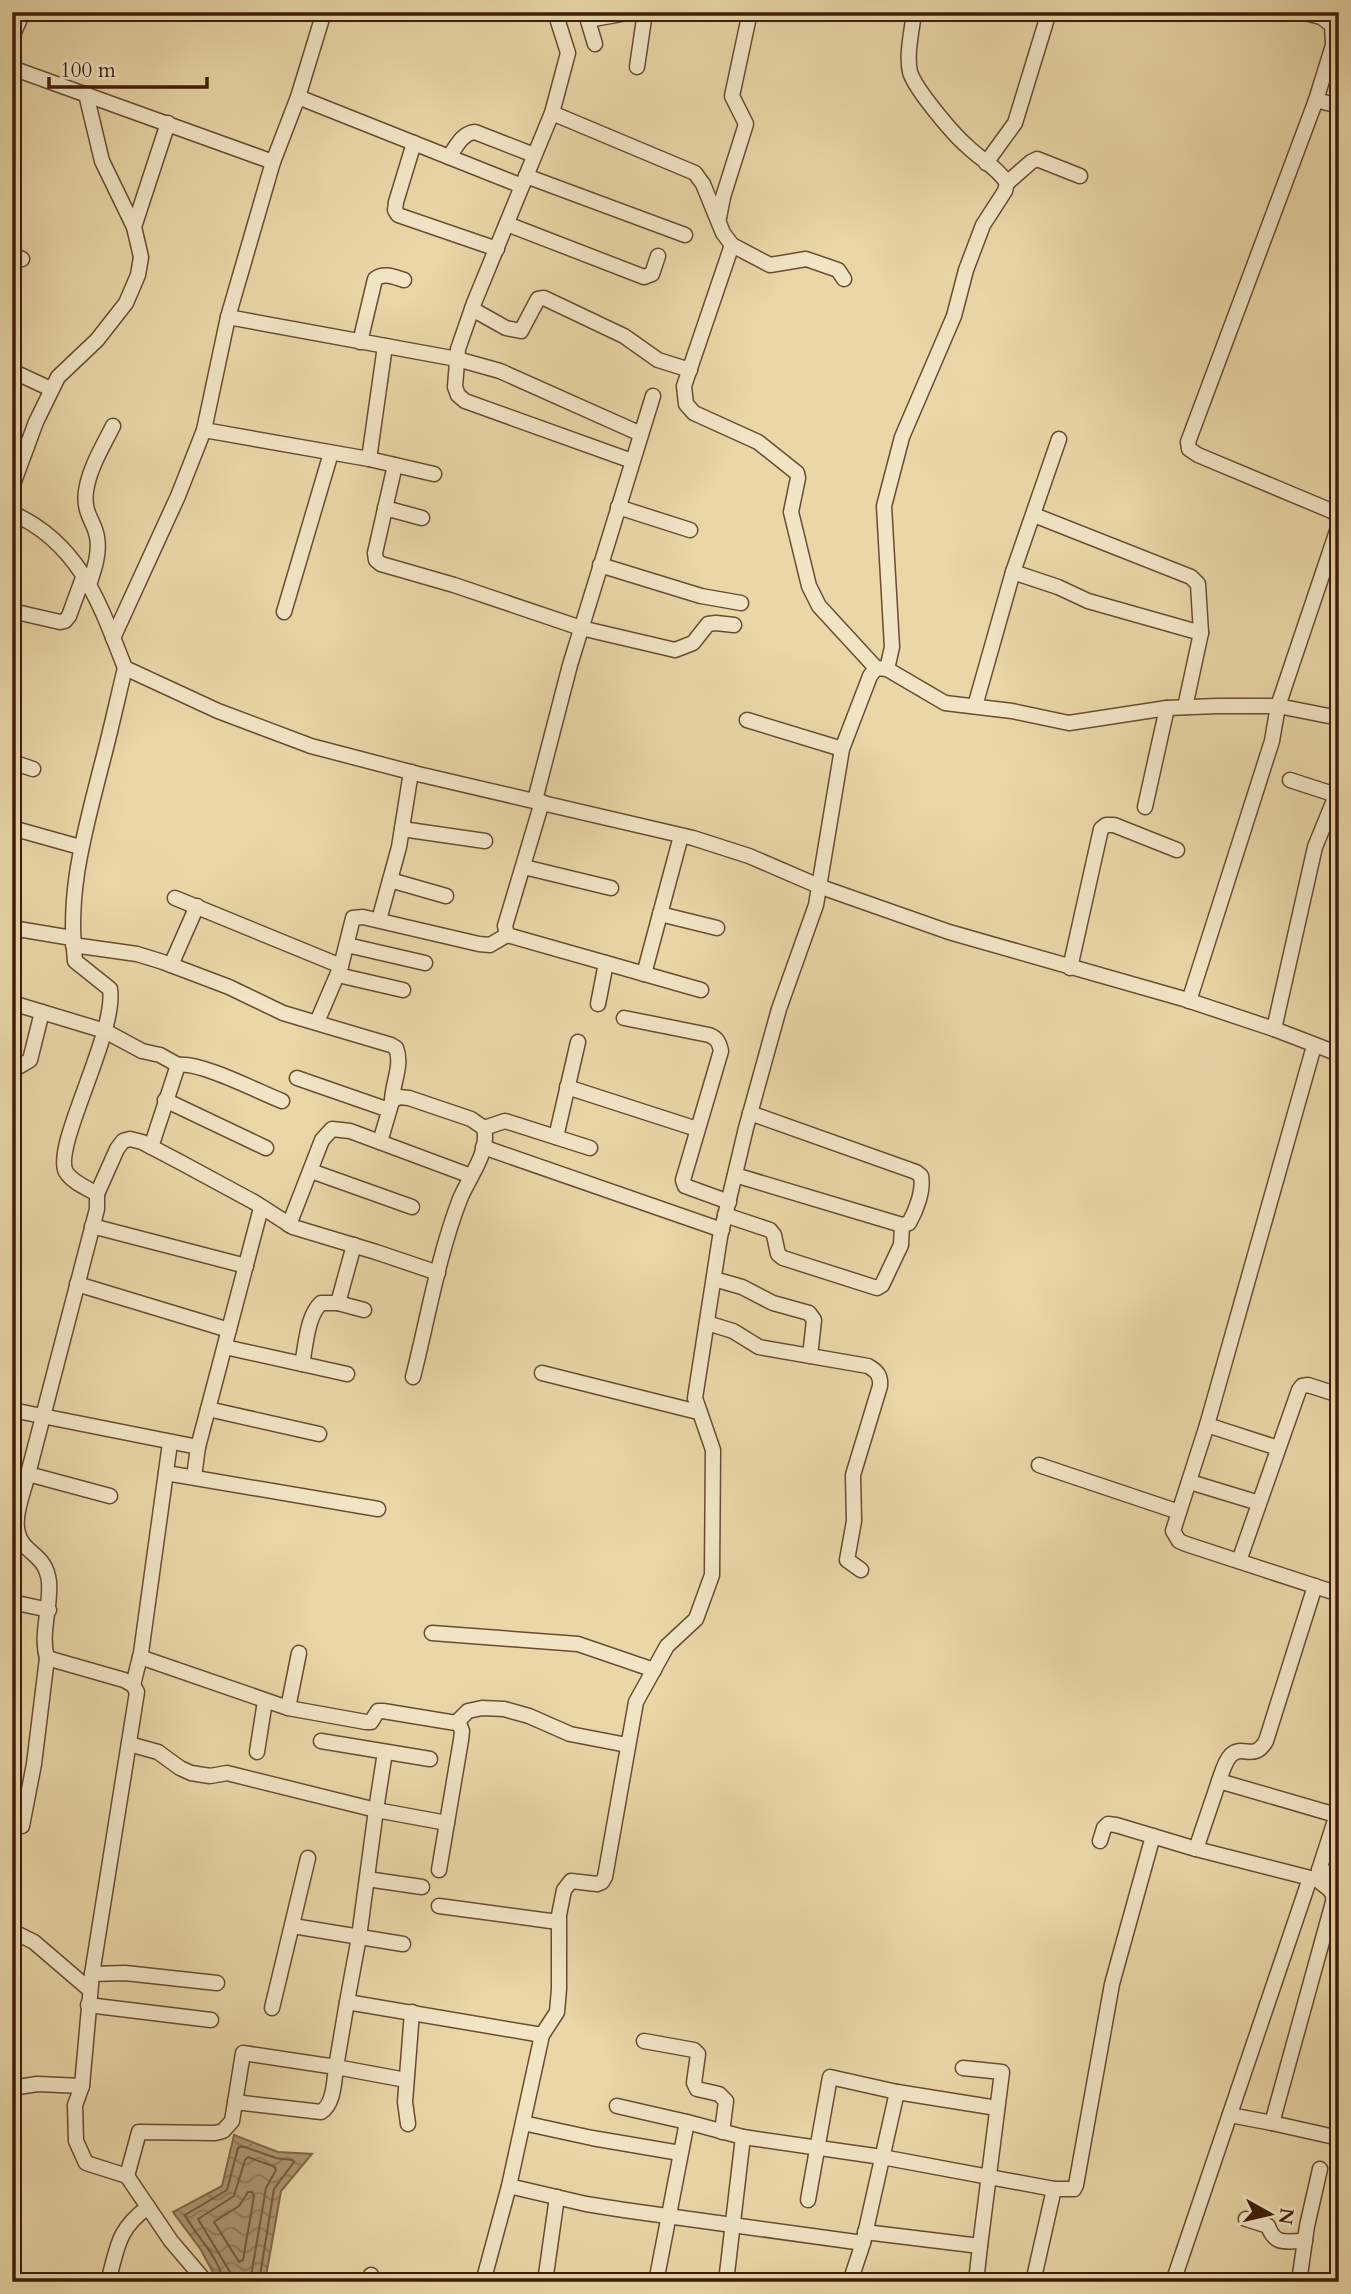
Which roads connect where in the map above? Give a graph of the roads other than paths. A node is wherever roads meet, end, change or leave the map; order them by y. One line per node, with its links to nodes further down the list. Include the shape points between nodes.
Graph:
1 (23, 12): 12 (street)
2 (324, 12): 17 (street)
3 (555, 12): 20 (street, via 568,53)
4 (632, 12): 11 (street)
5 (645, 12): 14 (street)
6 (750, 12): 30 (street, via 732,96 746,124)
7 (914, 12): 26 (street, via 909,57 916,86)
8 (1049, 12): 26 (street, via 1015,123)
9 (1301, 12): 10 (street)
10 (1322, 14): 18 (street, via 1332,25 1333,44)
11 (587, 16): 13 (street)
12 (12, 37)
13 (595, 44)
14 (637, 67)
15 (12, 68): 16 (street)
16 (86, 94): 21 (street); 32 (street, via 102,161)
17 (298, 97): 22 (street); 25 (street)
18 (1316, 100): 19 (street); 79 (street, via 1188,442 1198,455 1334,512 1339,520)
19 (1339, 106)
20 (552, 113): 23 (street); 30 (street, via 695,173)
21 (168, 123): 25 (street); 32 (street)
22 (414, 143): 24 (street); 35 (street, via 396,202 398,215)
23 (534, 155): 24 (street, via 468,132); 28 (street)
24 (449, 157): 28 (street)
25 (274, 162): 40 (street)
26 (986, 163): 29 (street)
27 (1080, 176): 29 (street, via 1037,159)
28 (524, 181): 31 (street); 33 (street)
29 (1007, 183): 77 (street, via 983,225 954,316 902,437 884,506 892,647)
30 (719, 218): 34 (street)
31 (507, 224): 35 (street); 36 (street, via 644,277 652,274)
32 (134, 227): 46 (street, via 141,257 126,303)
33 (685, 236)
34 (732, 245): 37 (street, via 770,265 806,259 838,270); 44 (street)
35 (497, 249): 39 (street)
36 (657, 256)
37 (844, 279)
38 (404, 280): 41 (street, via 387,275 375,279)
39 (472, 309): 43 (street); 44 (street, via 506,328 522,331 538,299 544,298 624,337 658,360)
40 (228, 317): 41 (street); 49 (street)
41 (360, 342): 42 (street)
42 (385, 346): 43 (street); 55 (street)
43 (457, 359): 50 (street, via 500,371); 56 (street, via 455,387 465,401)
44 (690, 370): 77 (street, via 684,395 694,413 758,442 797,473 791,512 809,586 819,606)
45 (12, 371): 46 (street)
46 (51, 389): 53 (street)
47 (653, 396): 50 (street)
48 (113, 426): 68 (street, via 86,491 87,515 98,547)
49 (204, 430): 54 (street); 75 (street)
50 (641, 434): 56 (street)
51 (1059, 439): 63 (street)
52 (12, 443): 53 (street)
53 (27, 447): 59 (street)
54 (331, 453): 55 (street); 71 (street)
55 (369, 459): 57 (street)
56 (632, 461): 61 (street)
57 (395, 465): 58 (street); 60 (street)
58 (434, 474)
59 (12, 487)
60 (385, 508): 64 (street); 73 (street, via 374,553 381,564)
61 (618, 508): 65 (street); 66 (street)
62 (12, 513): 68 (street, via 53,538)
63 (1034, 515): 67 (street); 74 (street, via 1191,577 1198,584)
64 (422, 518)
65 (690, 530)
66 (600, 565): 69 (street); 73 (street)
67 (1013, 572): 74 (street, via 1088,601); 78 (street)
68 (86, 580): 70 (street, via 65,621); 75 (street)
69 (741, 604)
70 (12, 611)
71 (284, 612)
72 (734, 625): 73 (street, via 708,624 693,643 675,650)
73 (581, 628): 90 (street)
74 (1201, 634): 80 (street)
75 (113, 638): 76 (street)
76 (125, 668): 87 (street, via 218,711 311,746); 96 (street)
77 (882, 668): 78 (street, via 944,703); 84 (street, via 870,676)
78 (975, 706): 81 (street, via 1069,723)
79 (1278, 706): 80 (street); 82 (street); 120 (street, via 1272,741)
80 (1185, 707): 81 (street)
81 (1167, 708): 91 (street)
82 (1339, 718)
83 (747, 720): 84 (street)
84 (842, 748): 100 (street)
85 (12, 762): 86 (street)
86 (33, 769)
87 (411, 772): 90 (street); 93 (street)
88 (1290, 780): 89 (street)
89 (1337, 791): 126 (street, via 1315,847)
90 (538, 801): 94 (street); 98 (street)
91 (1145, 807)
92 (12, 828): 96 (street)
93 (402, 829): 95 (street); 99 (street)
94 (681, 836): 100 (street, via 749,856); 105 (street)
95 (485, 841)
96 (80, 847): 110 (street)
97 (1177, 850): 115 (street, via 1114,825 1101,829)
98 (524, 867): 101 (street); 109 (street, via 505,926)
99 (390, 880): 102 (street); 106 (street)
100 (821, 887): 115 (street); 138 (street, via 779,1009)
101 (611, 888)
102 (446, 896)
103 (175, 898): 104 (street)
104 (197, 906): 114 (street); 116 (street)
105 (660, 914): 108 (street); 117 (street)
106 (379, 920): 109 (street, via 478,944 490,945); 111 (street, via 353,918)
107 (12, 928): 110 (street)
108 (717, 928)
109 (507, 935): 113 (street)
110 (72, 942): 114 (street); 127 (street, via 75,961 110,989 112,1003)
111 (347, 945): 112 (street); 116 (street)
112 (425, 963)
113 (607, 963): 117 (street); 122 (street)
114 (171, 965): 125 (street, via 283,1013)
115 (1070, 968): 120 (street)
116 (339, 970): 118 (street); 125 (street)
117 (645, 974): 119 (street)
118 (403, 990)
119 (701, 990)
120 (1189, 1001): 126 (street)
121 (12, 1003): 123 (street)
122 (598, 1004)
123 (42, 1012): 127 (street); 131 (street, via 30,1060)
124 (624, 1018): 140 (street, via 715,1037 721,1051)
125 (317, 1022): 137 (street, via 396,1048 399,1060)
126 (1274, 1029): 129 (street)
127 (105, 1031): 132 (street); 150 (street, via 63,1165 70,1177)
128 (578, 1042): 134 (street)
129 (1314, 1046): 130 (street); 178 (street)
130 (1339, 1054)
131 (12, 1065)
132 (178, 1065): 135 (street); 136 (street, via 201,1068)
133 (297, 1078): 137 (street)
134 (567, 1087): 140 (street); 141 (street)
135 (165, 1100): 143 (street); 145 (street)
136 (282, 1101)
137 (390, 1105): 139 (street, via 399,1097 409,1098 471,1119); 142 (street)
138 (751, 1113): 148 (street); 154 (street, via 916,1172 922,1183 913,1216)
139 (484, 1128): 141 (street, via 505,1121); 144 (street)
140 (697, 1129): 153 (street, via 683,1175 685,1186)
141 (556, 1137): 146 (street)
142 (380, 1142): 147 (street, via 331,1129); 149 (street)
143 (151, 1147): 150 (street, via 123,1141); 152 (street)
144 (484, 1147): 149 (street); 157 (street)
145 (266, 1148)
146 (590, 1148)
147 (311, 1171): 151 (street); 156 (street)
148 (735, 1175): 153 (street); 154 (street)
149 (471, 1176): 160 (street)
150 (97, 1194): 155 (street)
151 (412, 1207)
152 (261, 1208): 156 (street); 159 (street)
153 (727, 1209): 154 (street, via 770,1230 783,1258 877,1288 883,1285 901,1245); 157 (street)
154 (902, 1224)
155 (92, 1226): 159 (street); 162 (street)
156 (289, 1226): 158 (street)
157 (722, 1230): 161 (street)
158 (354, 1245): 160 (street); 163 (street)
159 (246, 1266): 166 (street)
160 (438, 1273): 172 (street)
161 (714, 1279): 165 (street); 168 (street, via 809,1313 814,1320)
162 (77, 1283): 166 (street); 177 (street)
163 (338, 1303): 164 (street); 169 (street, via 316,1307)
164 (364, 1310)
165 (707, 1323): 168 (street, via 733,1331 759,1347); 176 (street, via 695,1398)
166 (229, 1330): 167 (street)
167 (225, 1347): 169 (street); 174 (street)
168 (810, 1356): 193 (street, via 868,1366 881,1380 852,1485 854,1521 847,1560)
169 (302, 1364): 171 (street)
170 (542, 1373): 176 (street)
171 (347, 1374)
172 (413, 1377)
173 (1339, 1395): 182 (street, via 1302,1386)
174 (208, 1409): 179 (street); 181 (street)
175 (12, 1410): 177 (street)
176 (698, 1412): 202 (street, via 713,1450 712,1575 696,1619 667,1646)
177 (42, 1416): 180 (street); 185 (street)
178 (1207, 1424): 182 (street); 187 (street)
179 (319, 1434)
180 (170, 1443): 181 (street); 184 (street)
181 (198, 1447): 186 (street)
182 (1278, 1448): 189 (street)
183 (1039, 1465): 191 (street)
184 (166, 1473): 186 (street); 200 (street)
185 (28, 1475): 188 (street); 197 (street, via 18,1534 44,1563)
186 (194, 1477): 190 (street)
187 (1189, 1482): 189 (street); 191 (street)
188 (110, 1496)
189 (1259, 1503): 192 (street)
190 (378, 1509)
191 (1179, 1511): 192 (street, via 1173,1531 1179,1541)
192 (1239, 1561): 194 (street)
193 (861, 1570)
194 (1315, 1586): 195 (street); 213 (street, via 1266,1741 1261,1749 1230,1756)
195 (1339, 1594)
196 (12, 1602): 197 (street)
197 (50, 1610): 201 (street, via 44,1647)
198 (432, 1633): 202 (street, via 578,1644)
199 (299, 1653): 205 (street)
200 (140, 1657): 203 (street); 204 (street)
201 (47, 1658): 203 (street); 217 (street, via 22,1826)
202 (654, 1670): 209 (street, via 636,1702)
203 (133, 1685): 208 (street, via 137,1692)
204 (265, 1701): 205 (street); 210 (street)
205 (288, 1708): 206 (street, via 366,1722 379,1711)
206 (458, 1721): 209 (street, via 468,1711 504,1709 570,1734); 216 (street, via 462,1731)
207 (321, 1741): 211 (street)
208 (129, 1744): 214 (street, via 158,1752 191,1773 227,1773); 233 (street)
209 (627, 1745): 228 (street, via 605,1877 597,1884 567,1884)
210 (257, 1752)
211 (385, 1752): 212 (street); 214 (street)
212 (430, 1759)
213 (1220, 1781): 215 (street); 220 (street)
214 (376, 1810): 216 (street); 225 (street)
215 (1337, 1812): 223 (street)
216 (447, 1823): 222 (street)
217 (12, 1824)
218 (1153, 1836): 219 (street, via 1108,1825); 220 (street); 267 (street, via 1112,1984 1076,2185 1069,2190)
219 (1100, 1841)
220 (1196, 1849): 223 (street)
221 (308, 1858): 229 (street)
222 (439, 1870)
223 (1315, 1876): 224 (street); 252 (street); 255 (street, via 1330,1889 1333,1902)
224 (1339, 1876)
225 (367, 1879): 226 (street); 231 (street)
226 (422, 1887)
227 (439, 1906): 228 (street)
228 (558, 1922): 241 (street, via 557,2012)
229 (293, 1926): 231 (street); 238 (street)
230 (12, 1931): 235 (street, via 34,1942)
231 (359, 1937): 232 (street); 236 (street)
232 (403, 1944)
233 (92, 1974): 234 (street); 235 (street)
234 (217, 1983)
235 (90, 1990): 237 (street)
236 (347, 2002): 239 (street); 243 (street)
237 (89, 2005): 240 (street); 246 (street)
238 (272, 2008)
239 (412, 2012): 241 (street); 245 (street)
240 (211, 2020)
241 (542, 2035): 254 (street)
242 (643, 2041): 257 (street, via 698,2054 697,2089 719,2094 726,2101)
243 (336, 2067): 245 (street); 249 (street, via 330,2101 321,2112); 249 (street, via 243,2053)
244 (963, 2068): 251 (street, via 1002,2073)
245 (407, 2080): 256 (street)
246 (82, 2086): 247 (street); 264 (street, via 74,2116 82,2158 91,2166)
247 (12, 2088)
248 (897, 2092): 251 (street); 260 (street, via 830,2077); 262 (street)
249 (235, 2102): 264 (street, via 232,2121 223,2131 139,2132)
250 (617, 2106): 253 (street)
251 (997, 2108): 265 (street)
252 (1230, 2115): 255 (street); 286 (street)
253 (687, 2122): 257 (street); 261 (street)
254 (523, 2123): 261 (street); 266 (street)
255 (1272, 2123): 259 (street)
256 (408, 2124)
257 (722, 2132): 258 (street)
258 (743, 2137): 260 (street); 273 (street)
259 (1339, 2138)
260 (817, 2148): 262 (street); 269 (street)
261 (680, 2153): 271 (street)
262 (882, 2157): 265 (street); 274 (street)
263 (1320, 2169): 275 (street)
264 (127, 2176): 270 (street)
265 (988, 2177): 267 (street); 276 (street)
266 (509, 2186): 268 (street); 279 (street)
267 (1054, 2189): 285 (street)
268 (557, 2197): 271 (street); 280 (street)
269 (808, 2200)
270 (148, 2207): 277 (street, via 121,2234); 278 (street)
271 (670, 2215): 273 (street); 281 (street)
272 (1245, 2218): 275 (street, via 1268,2226 1276,2239)
273 (734, 2225): 274 (street); 282 (street)
274 (864, 2237): 276 (street); 283 (street)
275 (1305, 2241): 287 (street)
276 (980, 2246): 284 (street)
277 (108, 2282)
278 (206, 2282)
279 (483, 2282)
280 (545, 2282)
281 (656, 2282)
282 (726, 2282)
283 (850, 2282)
284 (976, 2282)
285 (1032, 2282)
286 (1173, 2282)
287 (1300, 2282)

